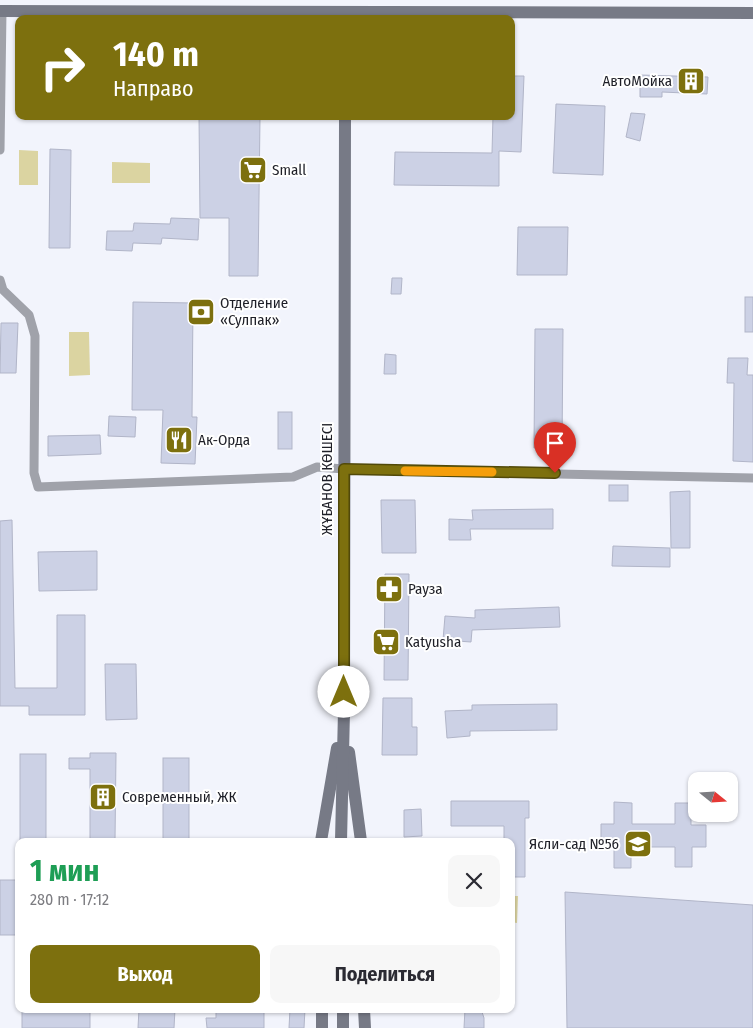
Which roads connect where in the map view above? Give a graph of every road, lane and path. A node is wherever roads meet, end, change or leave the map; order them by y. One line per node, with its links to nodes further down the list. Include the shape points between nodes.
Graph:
1 (1, 11): 3 (main road); 5 (street)
2 (753, 13): 3 (main road)
3 (345, 15)
4 (345, 120): 7 (main road, ЖҰБАНОВ КӨШЕСІ)
5 (0, 150)
6 (0, 280): 7 (street, via 3,290 29,315 35,336 34,474 38,487 293,477 317,467)
7 (344, 469): 8 (street); 9 (main road, ЖҰБАНОВ КӨШЕСІ)
8 (753, 478)
9 (344, 711): 10 (main road); 11 (main road, ЖҰБАНОВ КӨШЕСІ); 12 (main road)
10 (322, 838)
11 (341, 838)
12 (361, 838)
13 (322, 1013): 16 (main road)
14 (343, 1013): 17 (main road)
15 (364, 1013): 18 (main road)
16 (322, 1028)
17 (343, 1028)
18 (365, 1028)

